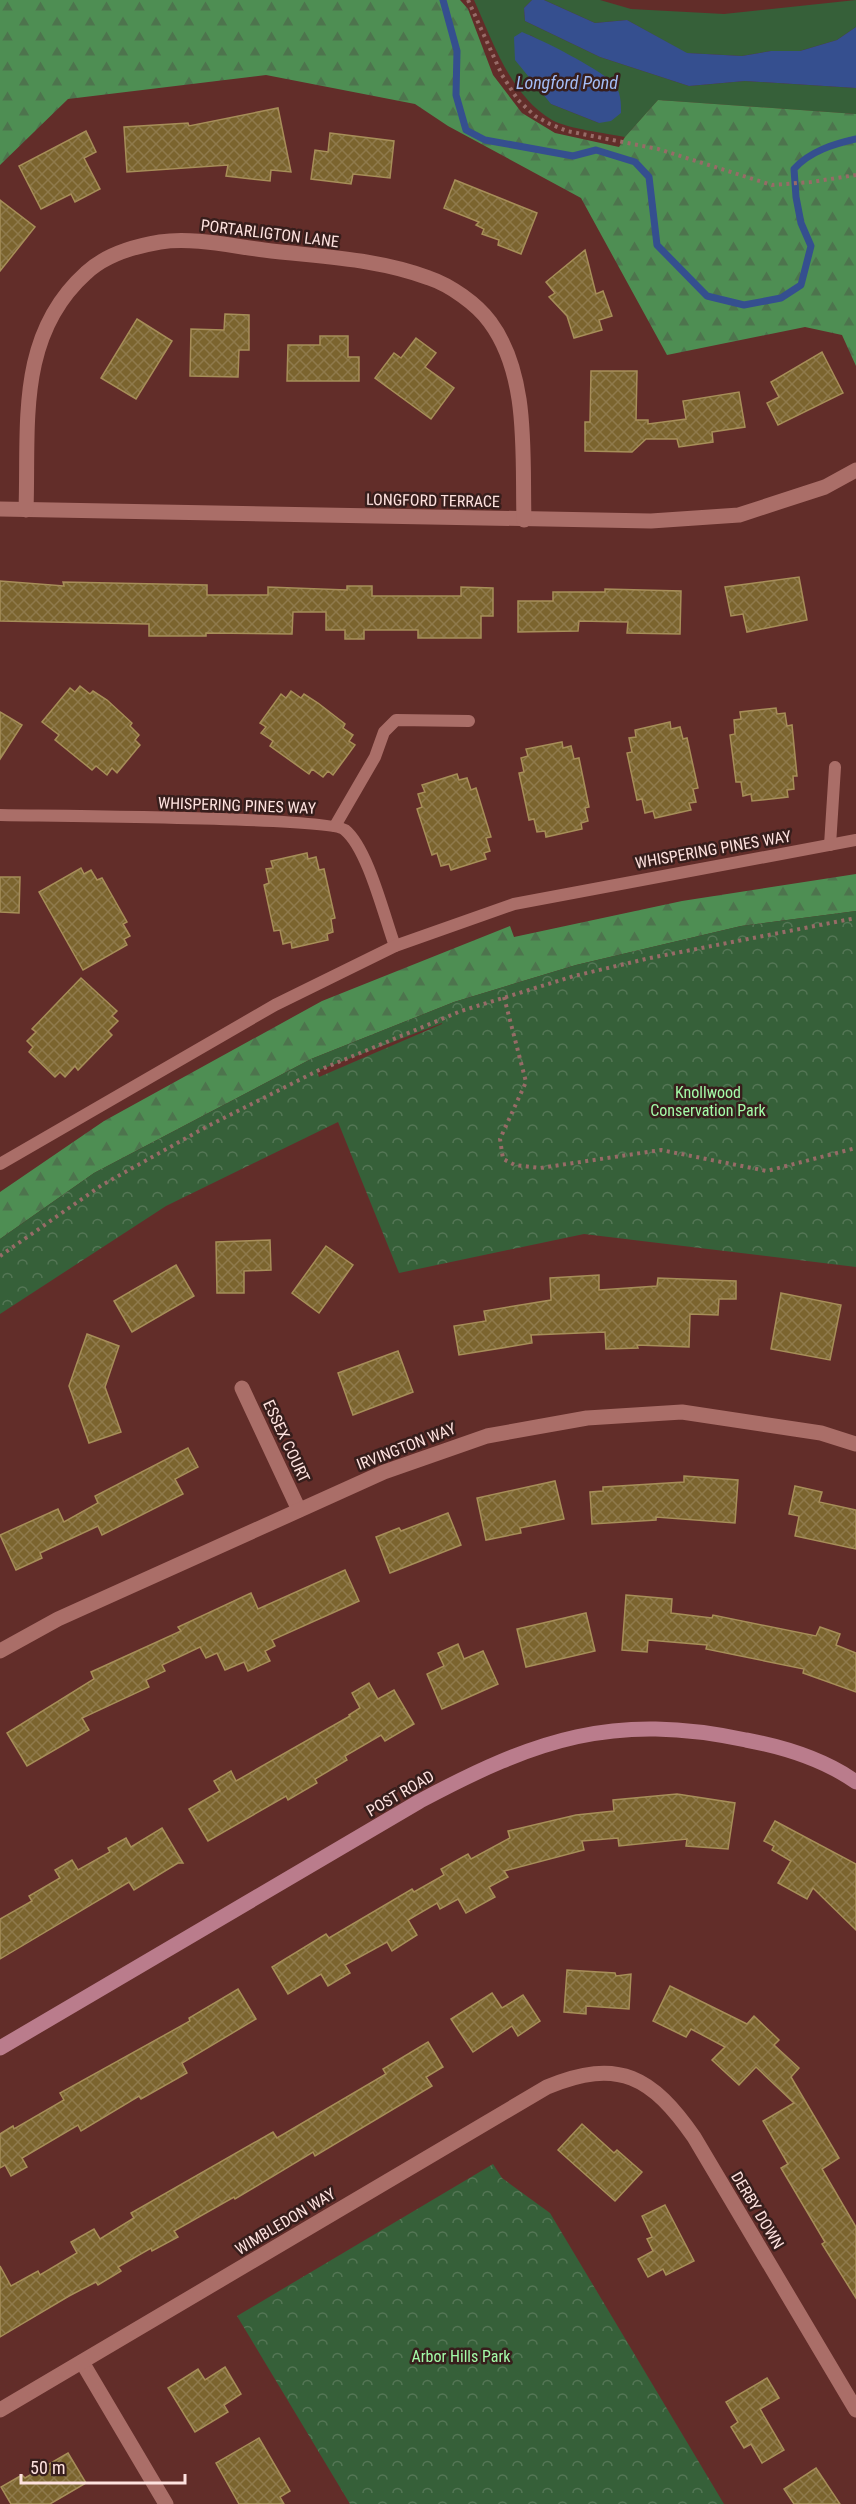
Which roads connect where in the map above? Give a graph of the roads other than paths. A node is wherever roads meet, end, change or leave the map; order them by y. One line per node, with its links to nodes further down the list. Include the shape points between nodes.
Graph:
1 (856, 470): 4 (street, LONGFORD TERRACE, via 825,487 739,515 651,521)
2 (0, 510): 3 (street, LONGFORD TERRACE)
3 (26, 510): 4 (street, LONGFORD TERRACE); 4 (street, PORTARLIGTON LANE, via 33,358 59,303 99,263 143,246 183,241 392,266 458,293 490,321 506,349 519,399)
4 (524, 520)
5 (469, 721): 8 (lane, via 396,720 384,732 375,757)
6 (836, 767): 10 (lane)
7 (0, 815): 8 (lane, WHISPERING PINES WAY, via 245,820)
8 (335, 826): 11 (lane, WHISPERING PINES WAY, via 343,828 359,846)
9 (856, 840): 10 (lane, WHISPERING PINES WAY)
10 (830, 845): 11 (lane, WHISPERING PINES WAY, via 514,904)
11 (395, 946): 12 (lane, WHISPERING PINES WAY, via 275,1005)
12 (0, 1164)
13 (242, 1388): 15 (street, ESSEX COURT)
14 (856, 1444): 15 (street, IRVINGTON WAY, via 821,1433 682,1412 587,1418 487,1436 448,1448)
15 (299, 1510): 16 (street, IRVINGTON WAY, via 58,1619)
16 (0, 1651)
17 (856, 1782): 18 (street, POST ROAD, via 793,1752 702,1731 661,1728 588,1733 527,1750 420,1801)
18 (0, 2048)
19 (594, 2073): 20 (street, WIMBLEDON WAY, via 548,2087); 22 (street, DERBY DOWN, via 635,2078 651,2087 677,2112)
20 (82, 2362): 21 (street, WIMBLEDON WAY); 23 (street)
21 (0, 2410)
22 (856, 2410)
23 (166, 2504)

